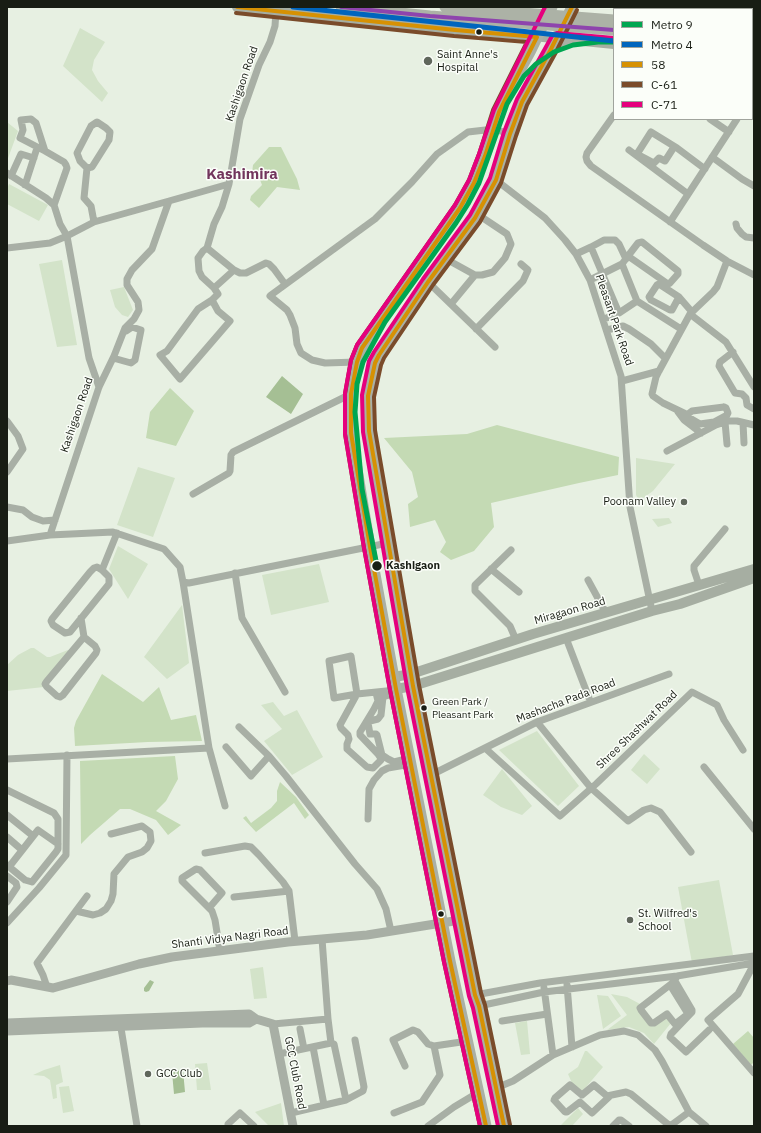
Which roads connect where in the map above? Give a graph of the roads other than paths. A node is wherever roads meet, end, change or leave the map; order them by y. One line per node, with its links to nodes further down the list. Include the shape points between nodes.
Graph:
1 (237, 7): 8 (main road)
2 (340, 7): 10 (highway, via 423,16)
3 (445, 7): 9 (highway)
4 (552, 7): 11 (main road)
5 (572, 7): 12 (main road)
6 (655, 7): 7 (main road)
7 (668, 8)
8 (277, 9): 11 (main road); 38 (street, Kashigaon Road, via 270,42 240,119)
9 (613, 20)
10 (613, 30)
11 (537, 37): 12 (main road); 16 (main road)
12 (557, 39): 13 (main road); 15 (main road)
13 (574, 40): 14 (main road); 15 (main road)
14 (613, 44)
15 (550, 50): 17 (main road)
16 (506, 94): 17 (main road); 18 (main road)
17 (522, 102): 20 (main road)
18 (499, 112): 20 (main road); 23 (main road)
19 (613, 116): 46 (street, via 587,153 586,159 591,166)
20 (516, 118): 25 (main road)
21 (711, 120): 24 (street)
22 (736, 120): 24 (street)
23 (494, 129): 25 (street); 30 (main road); 64 (street, via 468,132 437,154 374,219)
24 (728, 132): 31 (street)
25 (510, 134): 33 (main road)
26 (674, 146): 26 (street, via 651,132 638,154 654,163 659,158 665,161); 35 (street)
27 (37, 148): 29 (street); 29 (street, via 20,138 23,130 20,121 22,119 31,119 38,126); 32 (street)
28 (629, 150): 41 (street)
29 (45, 151): 43 (street, via 64,162 67,168)
30 (485, 156): 33 (main road); 81 (main road, via 460,208 362,348)
31 (712, 157): 35 (street); 40 (street)
32 (34, 158): 36 (street, via 21,154); 39 (street)
33 (501, 163): 37 (main road)
34 (87, 168): 34 (street, via 77,153 92,126 97,122 110,132 109,140 92,167); 45 (street, via 84,198 91,206)
35 (705, 169): 41 (street)
36 (9, 175): 39 (street)
37 (496, 180): 44 (main road); 53 (street, Pleasant Park Road, via 545,218)
38 (229, 184): 42 (street); 52 (street, Kashigaon Road)
39 (24, 185): 43 (street)
40 (754, 186)
41 (688, 194): 46 (street)
42 (168, 201): 45 (street); 76 (street, Kashigaon Road, via 152,249 127,279 127,285 138,302 139,310 125,328)
43 (54, 206): 48 (street)
44 (477, 214): 54 (main road); 60 (street, via 505,232 510,244 505,258 493,272)
45 (94, 222): 48 (street)
46 (670, 222): 56 (street)
47 (736, 224): 49 (street, via 742,234)
48 (67, 236): 51 (street, via 50,243); 85 (street, via 89,358)
49 (754, 238)
50 (590, 247): 53 (street); 55 (street, via 604,240 615,240); 59 (street)
51 (7, 248)
52 (207, 248): 58 (street); 65 (street, Kashigaon Road, via 198,258 198,266 202,277)
53 (576, 254): 62 (street, Pleasant Park Road)
54 (446, 258): 60 (street); 63 (main road)
55 (626, 260): 55 (street, via 668,284 678,274 678,271 642,242 638,243); 59 (street); 68 (street)
56 (727, 261): 61 (street); 71 (street, via 714,292)
57 (521, 264): 73 (street, via 528,270 523,281)
58 (234, 270): 64 (street, via 246,273 262,264 269,264); 65 (street)
59 (603, 274): 62 (street); 70 (street)
60 (475, 275): 69 (street)
61 (754, 275)
62 (590, 280): 72 (street, Pleasant Park Road)
63 (428, 282): 69 (street); 95 (main road, via 375,363 368,396)
64 (285, 284): 81 (street, via 270,296 290,315 295,328 296,344 301,353 312,360 325,363)
65 (214, 288): 67 (street, via 218,294)
66 (679, 297): 71 (street)
67 (212, 300): 67 (street, via 218,311 230,321 180,379 160,355 167,351 198,309)
68 (637, 301): 70 (street); 74 (street)
69 (451, 304): 73 (street)
70 (619, 313): 72 (street)
71 (691, 313): 74 (street); 78 (street, via 726,342)
72 (604, 320): 75 (street, Pleasant Park Road)
73 (476, 329): 77 (street)
74 (681, 329): 79 (street)
75 (607, 330): 79 (street, via 623,326 651,344); 83 (street, Pleasant Park Road)
76 (120, 344): 80 (street, Kashigaon Road); 80 (street, via 130,328 140,330 135,360 131,363)
77 (495, 347)
78 (733, 352): 84 (street); 87 (street, via 720,362 719,366 735,393)
79 (665, 358): 82 (street)
80 (115, 359): 85 (street, Kashigaon Road)
81 (357, 362): 86 (main road)
82 (659, 371): 83 (street); 89 (street, via 652,394)
83 (622, 381): 121 (street, Pleasant Park Road, via 630,507)
84 (754, 386): 87 (street)
85 (98, 387): 104 (street, Kashigaon Road)
86 (351, 394): 96 (main road); 102 (street, via 233,452 228,474)
87 (744, 395): 88 (street, via 747,404)
88 (754, 409)
89 (676, 410): 90 (street); 97 (street)
90 (688, 415): 90 (street, via 690,419 704,424 724,418 728,413 724,407 692,411)
91 (7, 421): 101 (street, via 18,436 23,449)
92 (725, 422): 93 (street); 97 (street); 99 (street)
93 (743, 423): 94 (street); 98 (street)
94 (754, 425)
95 (369, 431): 96 (main road); 109 (main road)
96 (351, 433): 110 (main road)
97 (701, 433): 100 (street)
98 (744, 443)
99 (727, 444)
100 (667, 452)
101 (7, 472)
102 (193, 494)
103 (7, 507): 104 (street, via 23,510 43,521)
104 (55, 520): 107 (street, Kashigaon Road)
105 (725, 529): 119 (street, via 694,566)
106 (117, 533): 107 (street); 114 (street); 118 (street, via 164,549 180,567)
107 (50, 535): 108 (street)
108 (7, 541)
109 (388, 543): 110 (street); 128 (main road)
110 (370, 546): 115 (street); 130 (main road)
111 (511, 550): 112 (street)
112 (491, 569): 120 (street); 127 (street, via 475,585 475,591 510,626)
113 (754, 569): 119 (main road, Miragaon Road)
114 (102, 570): 124 (street, via 109,577 109,584); 124 (street, via 94,568 51,621 68,634)
115 (235, 573): 118 (street, via 189,583); 133 (street, via 242,618)
116 (754, 578): 122 (main road)
117 (588, 580): 123 (street)
118 (183, 582): 145 (street)
119 (699, 585): 121 (main road, Miragaon Road)
120 (519, 592)
121 (649, 600): 122 (street, Pleasant Park Road); 123 (main road, Miragaon Road)
122 (652, 611): 126 (main road)
123 (606, 613): 127 (main road, Miragaon Road)
124 (81, 618): 125 (street)
125 (84, 637): 125 (street, via 95,646 96,653 63,695 57,696 47,687 47,681)
126 (566, 638): 131 (main road); 136 (street)
127 (516, 640): 128 (main road, Miragaon Road)
128 (411, 674): 130 (main road, Miragaon Road); 131 (main road)
129 (669, 674): 139 (street, Mashacha Pada Road)
130 (394, 677): 132 (main road)
131 (413, 686): 132 (main road); 137 (main road)
132 (396, 691): 134 (street); 138 (main road); 151 (street, via 383,697 381,715 368,723 370,734 377,735 382,755 388,759 394,762)
133 (285, 692)
134 (376, 693): 135 (street); 141 (street, via 378,701)
135 (357, 694): 135 (street, via 351,656 329,660 334,698); 142 (street, via 340,725)
136 (589, 698)
137 (418, 708): 143 (main road); 153 (main road)
138 (400, 711): 143 (main road); 151 (main road)
139 (537, 722): 146 (street, Mashacha Pada Road); 154 (street)
140 (239, 727): 149 (street)
141 (360, 734): 142 (street); 142 (street, via 380,757 381,760 373,768 367,767 347,749)
142 (349, 737)
143 (416, 743): 229 (main road); 230 (main road)
144 (226, 747): 149 (street, via 251,776)
145 (209, 748): 148 (street); 156 (street)
146 (485, 748): 153 (street, Mashacha Pada Road); 154 (street, Shree Shashwat Road, via 560,816)
147 (743, 750): 154 (street, Shree Shashwat Road, via 717,706 692,692)
148 (67, 755): 150 (street); 176 (street, via 66,855)
149 (269, 756): 178 (street, via 377,889 386,909)
150 (7, 759)
151 (411, 761): 158 (street, via 382,771 374,780 369,789); 177 (main road)
152 (704, 766): 159 (street)
153 (431, 775): 175 (main road)
154 (591, 788): 166 (street, via 628,822 644,810 651,808 660,812)
155 (7, 790): 163 (street, via 56,815)
156 (225, 806)
157 (7, 815): 161 (street)
158 (368, 819)
159 (754, 828)
160 (111, 834): 174 (street, via 142,826 150,832 151,838 147,848 128,856 114,874 114,894 106,908 93,915)
161 (33, 836): 163 (street, via 38,830); 164 (street)
162 (7, 837): 164 (street)
163 (58, 844): 167 (street, via 56,852 32,882 25,880)
164 (22, 850): 167 (street)
165 (205, 852): 169 (street, via 248,846 264,860)
166 (692, 852)
167 (8, 866)
168 (7, 876): 172 (street, via 17,886)
169 (289, 891): 171 (street); 180 (street)
170 (87, 896): 174 (street)
171 (234, 897)
172 (7, 902)
173 (209, 908): 173 (street, via 182,880 196,868 222,893); 181 (street, via 214,916)
174 (76, 911): 189 (street, via 37,963)
175 (460, 920): 177 (street, Shanti Vidya Nagri Road); 192 (main road)
176 (7, 923)
177 (443, 923): 178 (street, Shanti Vidya Nagri Road); 205 (main road)
178 (391, 931): 179 (street, Shanti Vidya Nagri Road)
179 (322, 939): 180 (street, Shanti Vidya Nagri Road); 195 (street)
180 (295, 941): 181 (street, Shanti Vidya Nagri Road)
181 (220, 951): 189 (street, Shanti Vidya Nagri Road, via 145,962 53,988)
182 (754, 956): 184 (street)
183 (754, 964): 187 (street); 214 (street, via 738,994 708,1020)
184 (676, 966): 185 (street); 187 (street)
185 (566, 980): 188 (street); 190 (street)
186 (7, 981): 189 (street, Shanti Vidya Nagri Road)
187 (674, 981): 187 (street, via 640,1008 651,1023 667,1014 675,1024 688,1014); 190 (street); 202 (street, via 692,1012 670,1037 686,1052)
188 (543, 982): 191 (street); 192 (street)
189 (47, 987)
190 (567, 988): 191 (street); 209 (street)
191 (544, 992): 193 (street); 194 (street)
192 (476, 996): 193 (main road)
193 (479, 1006): 215 (main road)
194 (547, 1014): 196 (street); 212 (street)
195 (328, 1019): 199 (street); 206 (street)
196 (502, 1021)
197 (120, 1022): 199 (street, via 251,1019); 200 (street); 224 (street)
198 (7, 1023): 200 (street)
199 (273, 1024): 211 (street, GCC Club Road)
200 (19, 1026): 203 (street)
201 (300, 1029): 210 (street)
202 (709, 1030)
203 (7, 1031)
204 (355, 1040): 218 (street, via 364,1089)
205 (468, 1041): 208 (street); 216 (main road)
206 (331, 1043): 207 (street); 218 (street, via 335,1046)
207 (313, 1046): 210 (street); 219 (street)
208 (434, 1046): 213 (street, via 428,1044 413,1030 393,1040); 222 (street, via 440,1075 422,1102)
209 (572, 1047): 212 (street); 221 (street, via 608,1032 624,1031 638,1035 659,1055)
210 (304, 1049): 211 (street)
211 (279, 1054): 220 (street, GCC Club Road)
212 (553, 1055): 215 (street, via 513,1081)
213 (405, 1066)
214 (754, 1073)
215 (496, 1088): 231 (main road)
216 (479, 1092): 223 (street, via 454,1107); 228 (main road)
217 (610, 1096): 217 (street, via 594,1085 582,1096 570,1085 554,1100 565,1112 580,1102 592,1113); 234 (street, via 626,1092 631,1094)
218 (346, 1100): 219 (street)
219 (324, 1105): 220 (street)
220 (290, 1112): 227 (street, GCC Club Road)
221 (689, 1112): 234 (street); 235 (street)
222 (394, 1113)
223 (432, 1125)
224 (137, 1126)
225 (228, 1126): 226 (street, via 240,1113)
226 (254, 1126)
227 (293, 1126)
228 (486, 1126)
229 (490, 1126)
230 (501, 1126)
231 (504, 1126)
232 (613, 1126): 233 (street, via 621,1120)
233 (629, 1126)
234 (670, 1126)
235 (706, 1126)

